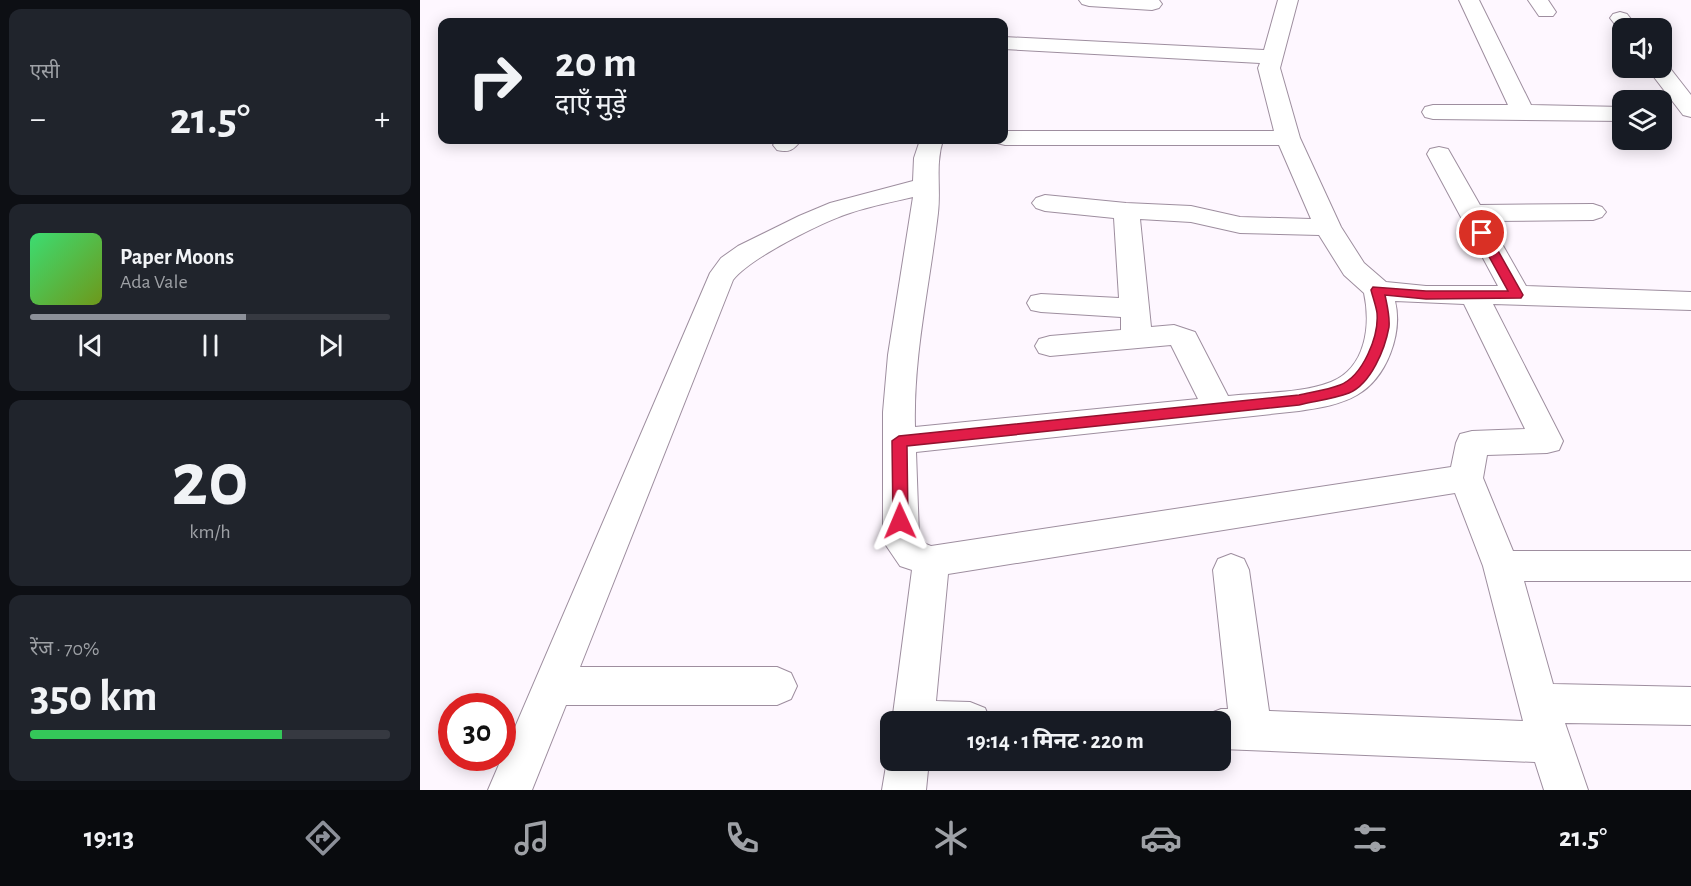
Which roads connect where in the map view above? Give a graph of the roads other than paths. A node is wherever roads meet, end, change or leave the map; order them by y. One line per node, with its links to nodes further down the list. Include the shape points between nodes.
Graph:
1 (1089, 0): 4 (street)
2 (1288, 0): 7 (street)
3 (1469, 0): 10 (street)
4 (1153, 2): 6 (street)
5 (1008, 42): 6 (street)
6 (1147, 50): 7 (street)
7 (1270, 57): 14 (street, via 1269,68)
8 (1664, 78): 12 (street)
9 (1433, 111): 10 (street)
10 (1523, 112): 11 (street)
11 (1612, 114)
12 (1684, 114)
13 (1008, 138): 14 (street)
14 (1288, 138): 22 (street)
15 (930, 144): 17 (street)
16 (1439, 154): 21 (street)
17 (925, 186): 32 (street, via 926,210 899,373); 38 (street, via 839,208 731,264 720,279)
18 (1045, 203): 19 (street)
19 (1126, 211): 22 (street, via 1191,214 1240,225); 28 (street)
20 (1593, 212): 21 (street)
21 (1470, 213): 25 (street)
22 (1328, 227): 23 (street, via 1354,269)
23 (1378, 290): 24 (street); 31 (street, via 1383,313 1375,353 1358,380 1346,389 1307,399)
24 (1474, 295): 25 (street); 33 (street, via 1547,441 1472,443)
25 (1517, 295): 27 (street)
26 (1041, 303): 28 (street)
27 (1686, 307)
28 (1133, 308): 29 (street)
29 (1137, 339): 30 (street); 31 (street, via 1174,335 1184,339)
30 (1050, 346)
31 (1219, 408): 32 (street)
32 (899, 441): 34 (street, via 901,541 914,555)
33 (1467, 478): 34 (street); 35 (street)
34 (931, 561): 42 (street)
35 (1501, 566): 36 (street); 40 (street)
36 (1691, 566)
37 (1231, 570): 43 (street)
38 (553, 686): 39 (street); 46 (street)
39 (777, 686)
40 (1538, 703): 41 (street); 44 (street)
41 (1691, 706)
42 (914, 711)
43 (1236, 729): 44 (street)
44 (1551, 742): 48 (street)
45 (906, 771): 47 (street)
46 (510, 790)
47 (904, 790)
48 (1566, 790)

